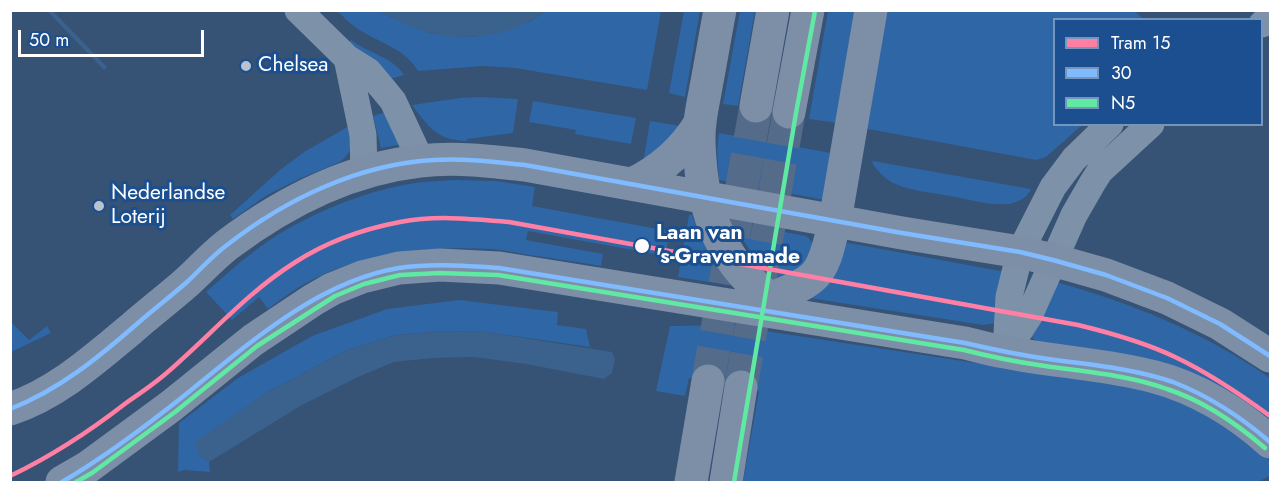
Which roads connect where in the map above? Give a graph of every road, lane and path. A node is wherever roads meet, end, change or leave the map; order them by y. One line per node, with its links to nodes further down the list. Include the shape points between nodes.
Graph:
1 (298, 10): 6 (street)
2 (720, 10): 9 (main road)
3 (773, 10): 7 (main road)
4 (808, 10): 8 (main road)
5 (871, 10): 16 (main road)
6 (347, 58): 12 (street, via 368,72 393,101); 13 (street, via 363,135)
7 (756, 106)
8 (789, 112)
9 (700, 123): 14 (main road, via 671,160); 15 (main road)
10 (1108, 126): 17 (street, via 1053,186)
11 (1149, 126): 18 (street, via 1100,171)
12 (421, 161): 13 (main road); 14 (main road, via 525,165)
13 (364, 172): 24 (main road, via 321,187 264,218 85,367 53,389)
14 (632, 184): 15 (main road)
15 (704, 197): 16 (main road); 19 (main road, via 723,246 753,286)
16 (835, 221): 17 (main road); 19 (main road, via 827,254 813,277)
17 (1020, 252): 18 (main road); 20 (street, via 1009,297)
18 (1053, 260): 20 (street, via 1029,316); 21 (main road, via 1167,298 1220,324)
19 (756, 303): 20 (main road, via 798,316); 26 (main road, via 499,268 440,265 399,268 362,277 332,289 253,340 171,406)
20 (1006, 352): 25 (main road, via 1156,377 1218,403)
21 (1270, 356)
22 (708, 381): 27 (main road)
23 (741, 387): 28 (main road)
24 (10, 409)
25 (1270, 442)
26 (62, 483)
27 (691, 483)
28 (726, 483)

